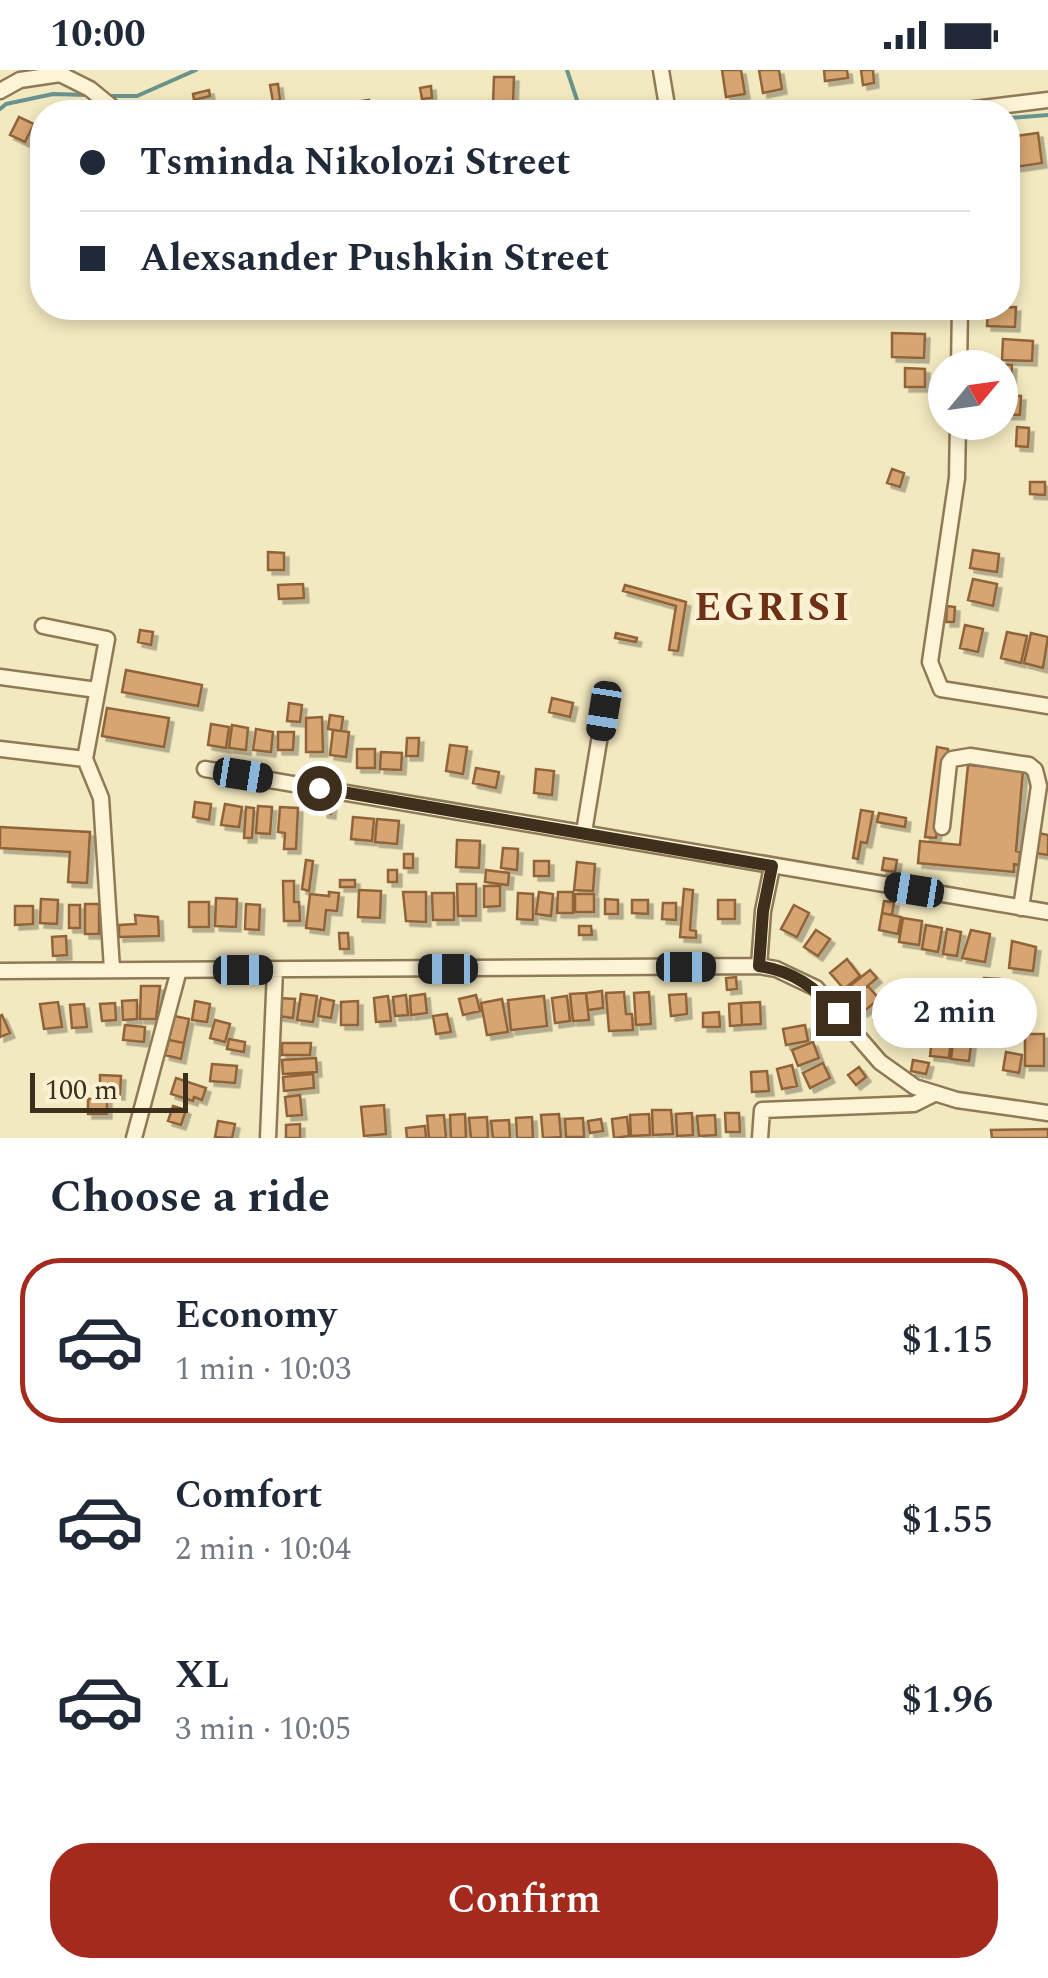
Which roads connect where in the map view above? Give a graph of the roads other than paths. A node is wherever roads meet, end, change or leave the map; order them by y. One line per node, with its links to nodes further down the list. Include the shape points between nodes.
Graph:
1 (661, 70): 5 (street)
2 (61, 72): 3 (street); 4 (street)
3 (0, 91)
4 (103, 100)
5 (666, 100)
6 (1048, 100): 7 (street)
7 (1020, 103)
8 (960, 320): 9 (street)
9 (959, 350)
10 (958, 440): 14 (street, via 930,662 941,690)
11 (42, 626): 13 (street, via 107,639)
12 (0, 677): 13 (street)
13 (97, 690): 17 (street)
14 (1048, 706)
15 (604, 711): 20 (street)
16 (0, 749): 17 (street)
17 (86, 760): 25 (street, via 102,798)
18 (205, 769): 20 (street)
19 (942, 827): 22 (street, via 952,759 970,756 1035,770 1039,786)
20 (584, 832): 21 (street)
21 (772, 866): 22 (street); 24 (street)
22 (1020, 908): 23 (street)
23 (1048, 912)
24 (759, 966): 27 (street); 29 (street, via 816,988 880,1062)
25 (112, 969): 26 (street); 28 (street)
26 (179, 970): 27 (street); 31 (street)
27 (276, 970): 32 (street)
28 (0, 971)
29 (934, 1094): 30 (street); 33 (street, via 914,1104 762,1110)
30 (1048, 1112)
31 (134, 1138)
32 (268, 1138)
33 (760, 1138)

